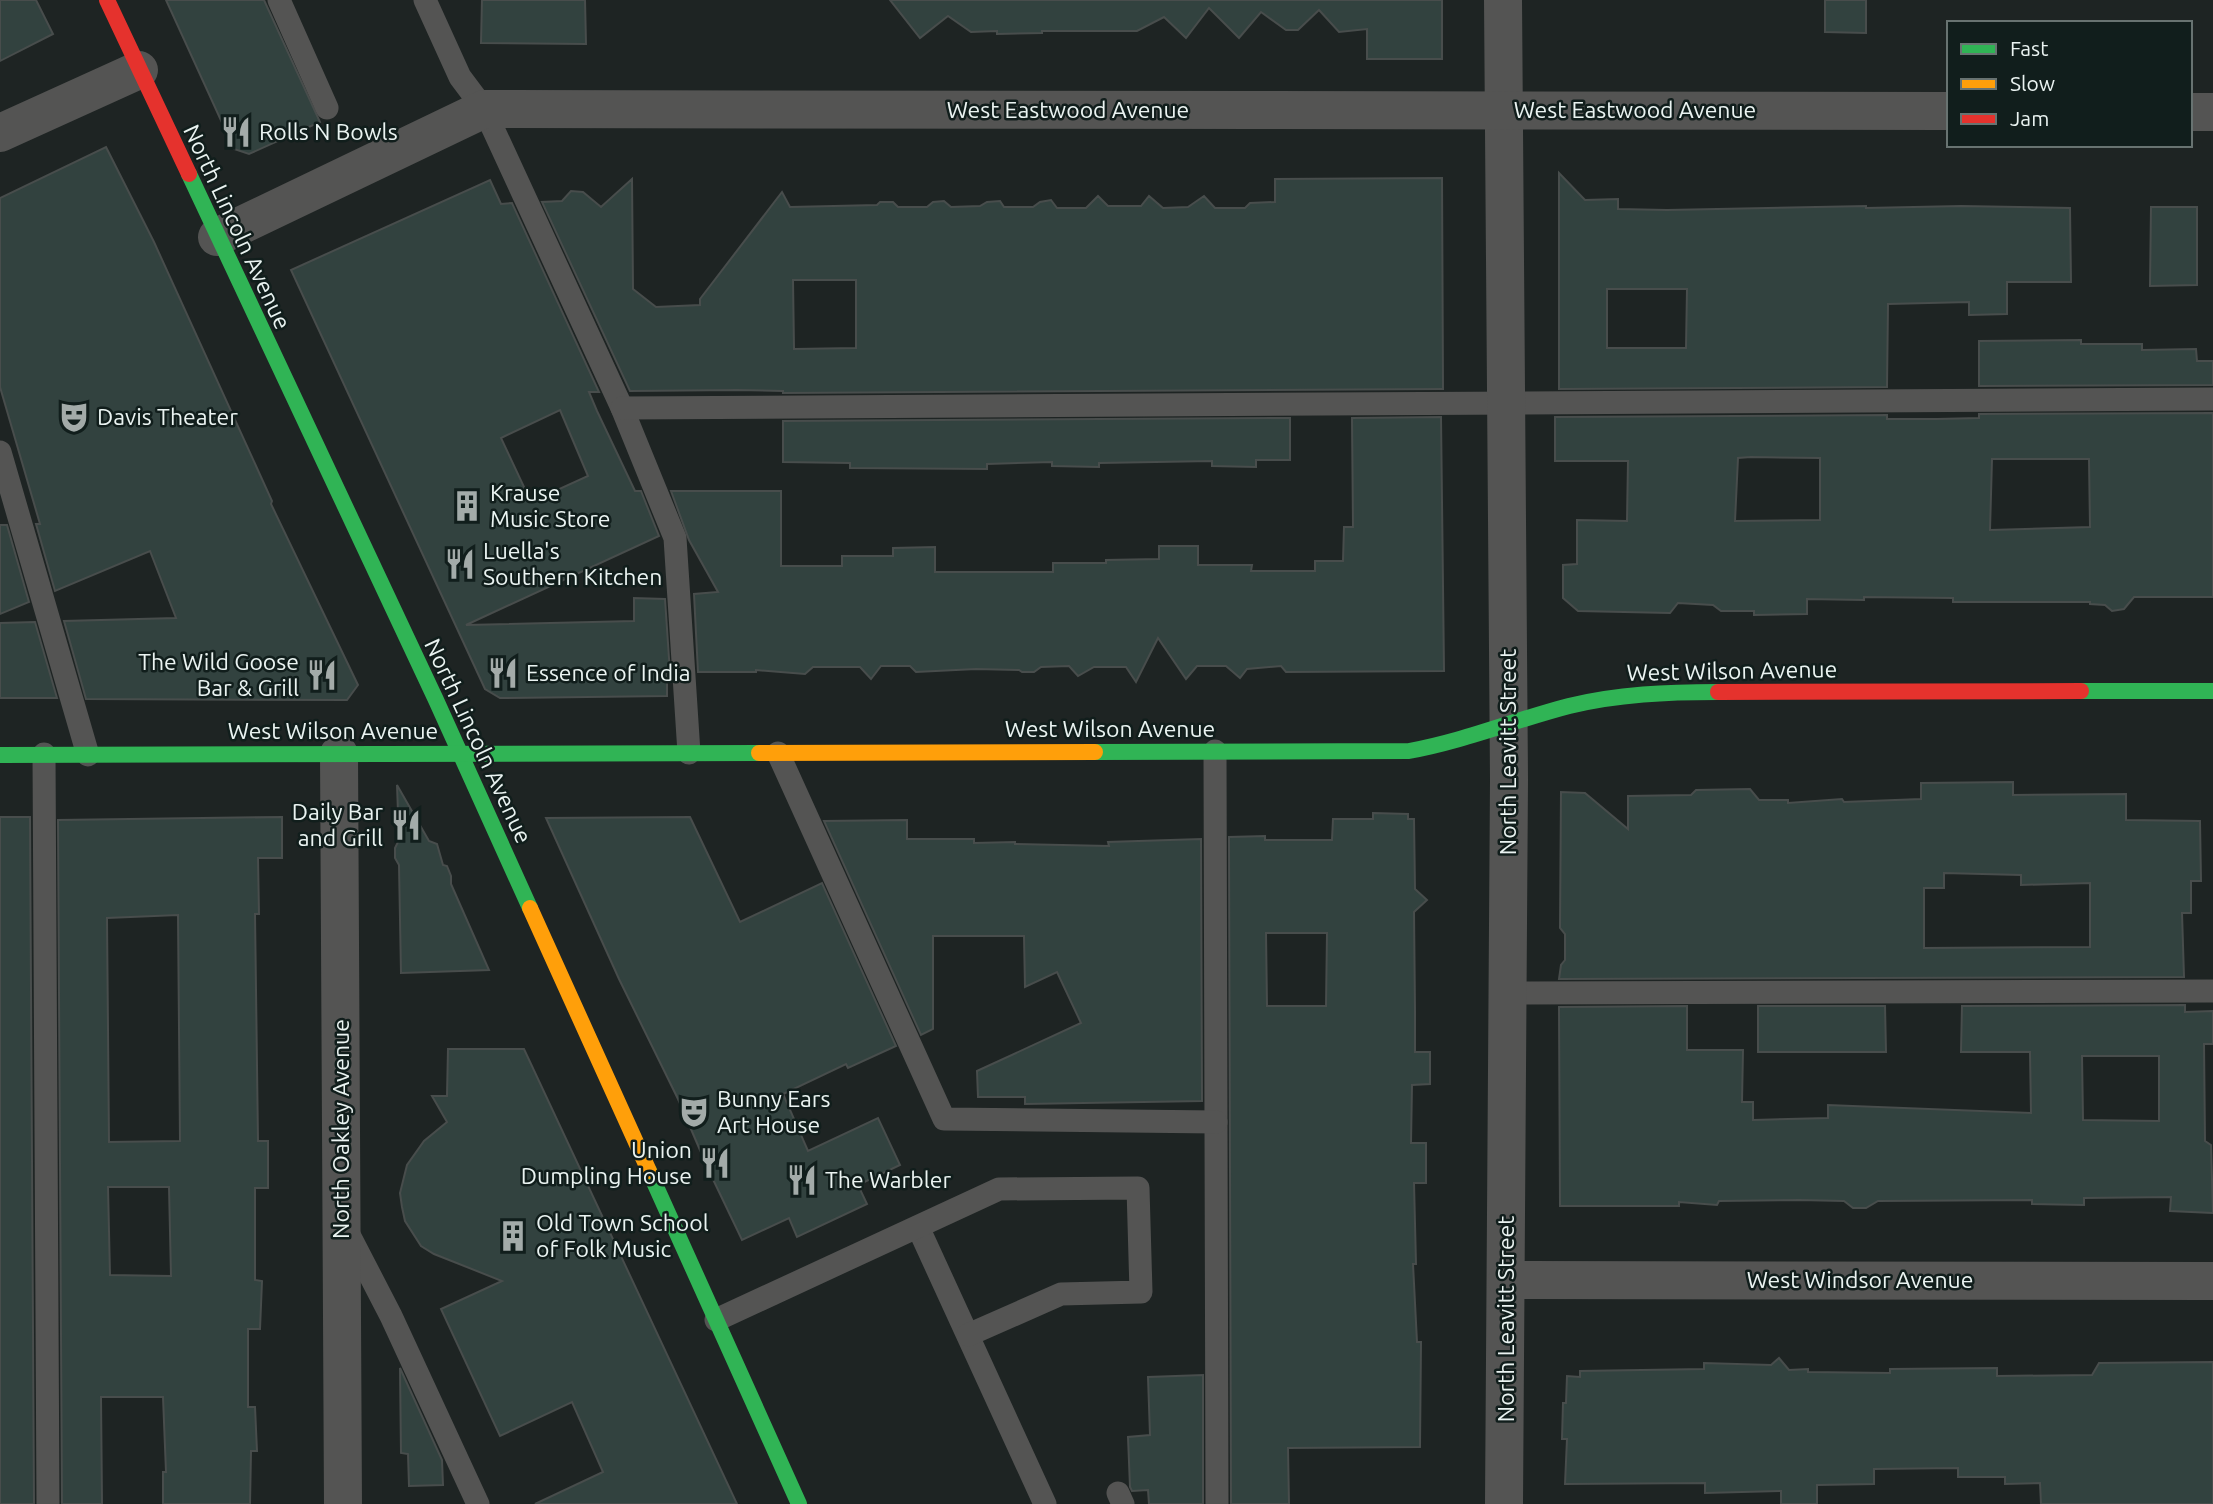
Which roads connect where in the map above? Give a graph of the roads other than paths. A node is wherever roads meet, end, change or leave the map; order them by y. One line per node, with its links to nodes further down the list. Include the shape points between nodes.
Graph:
1 (107, 0): 5 (street, North Lincoln Avenue)
2 (279, 0): 6 (lane)
3 (425, 0): 7 (lane, via 460,77)
4 (1503, 0): 8 (street, North Leavitt Street)
5 (139, 71): 12 (street); 13 (street, North Lincoln Avenue)
6 (327, 108)
7 (484, 109): 8 (street, West Eastwood Avenue); 13 (street, West Eastwood Avenue); 16 (lane)
8 (1504, 110): 9 (street, West Eastwood Avenue); 15 (street, North Leavitt Street)
9 (1947, 111)
10 (2192, 112): 11 (street)
11 (2213, 112)
12 (0, 133)
13 (217, 237): 22 (street, North Lincoln Avenue)
14 (2213, 399): 15 (lane)
15 (1506, 403): 16 (lane); 19 (street, North Leavitt Street)
16 (622, 408): 23 (lane, via 675,538)
17 (0, 452): 27 (lane)
18 (2213, 691): 19 (street, West Wilson Avenue, via 1673,692 1565,707)
19 (1508, 726): 20 (street, West Wilson Avenue, via 1409,751); 29 (street, North Leavitt Street)
20 (1215, 751): 21 (street, West Wilson Avenue); 30 (lane)
21 (778, 752): 23 (street, West Wilson Avenue); 30 (lane, via 944,1119)
22 (459, 753): 23 (street, West Wilson Avenue); 25 (street, West Wilson Avenue); 35 (street, North Lincoln Avenue)
23 (689, 753)
24 (44, 754): 26 (street, West Wilson Avenue); 27 (street, West Wilson Avenue); 37 (lane)
25 (339, 754): 27 (street, West Wilson Avenue); 31 (street, North Oakley Avenue)
26 (0, 755)
27 (89, 755)
28 (2213, 990): 29 (lane)
29 (1508, 993): 33 (street, North Leavitt Street)
30 (1216, 1122): 42 (lane)
31 (341, 1220): 38 (street, North Oakley Avenue); 39 (lane)
32 (918, 1227): 35 (lane); 36 (lane); 36 (lane, via 999,1189 1138,1188 1141,1292 1061,1294)
33 (1507, 1280): 34 (street, West Windsor Avenue); 43 (street, North Leavitt Street)
34 (2213, 1281)
35 (716, 1320): 40 (street, North Lincoln Avenue)
36 (968, 1335): 41 (lane)
37 (48, 1504)
38 (343, 1504)
39 (478, 1504)
40 (799, 1504)
41 (1045, 1504)
42 (1217, 1504)
43 (1504, 1504)

